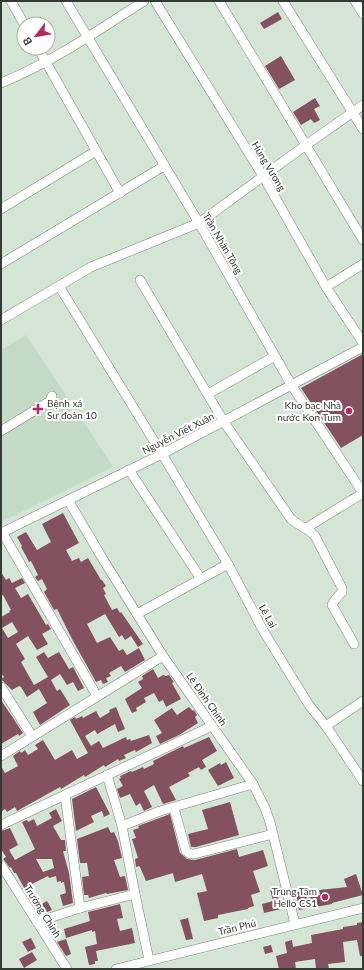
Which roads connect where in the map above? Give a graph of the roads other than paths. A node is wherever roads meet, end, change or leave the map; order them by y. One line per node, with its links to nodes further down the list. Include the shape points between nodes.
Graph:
1 (11, 1): 9 (street)
2 (66, 1): 10 (street, Trần Nhân Tông)
3 (144, 1): 10 (street)
4 (155, 1): 20 (street, Hùng Vương)
5 (219, 1): 17 (street)
6 (284, 1): 15 (street)
7 (355, 1): 8 (street)
8 (363, 14)
9 (19, 16)
10 (87, 37): 12 (street); 19 (street, Trần Nhân Tông)
11 (43, 56): 12 (street)
12 (46, 61): 13 (street); 18 (street)
13 (1, 83)
14 (363, 105): 15 (street)
15 (352, 111): 16 (street); 17 (street)
16 (363, 129)
17 (306, 145): 20 (street); 24 (street)
18 (96, 151): 21 (street); 22 (street)
19 (164, 166): 21 (street); 23 (street, Trần Nhân Tông)
20 (263, 176): 23 (street); 29 (street, Hùng Vương)
21 (120, 193): 25 (street)
22 (1, 209)
23 (199, 223): 28 (street, via 92,268); 33 (street, Trần Nhân Tông)
24 (363, 240)
25 (1, 264)
26 (363, 264): 29 (street)
27 (140, 280): 35 (street)
28 (59, 286): 30 (street); 39 (street, Lê Lai)
29 (326, 287): 31 (street, Hùng Vương)
30 (1, 320)
31 (363, 343)
32 (363, 347): 34 (street, Nguyễn Viết Xuân)
33 (275, 356): 34 (street, Trần Nhân Tông); 35 (street)
34 (292, 386): 37 (street, Nguyễn Viết Xuân); 41 (street, Trần Nhân Tông)
35 (208, 394): 37 (street)
36 (52, 396): 38 (street, via 50,401)
37 (224, 422): 39 (street, Nguyễn Viết Xuân); 43 (street, via 292,519)
38 (1, 431)
39 (162, 454): 40 (street, Nguyễn Viết Xuân); 45 (street, Lê Lai)
40 (128, 470): 42 (street, Nguyễn Viết Xuân); 46 (street)
41 (363, 493): 43 (street)
42 (68, 500): 44 (street, Nguyễn Viết Xuân); 47 (street, Lê Đình Chính)
43 (306, 528): 48 (street, via 315,536 341,584 342,592 332,605)
44 (2, 533): 51 (street)
45 (228, 564): 46 (street); 54 (street, Lê Lai, via 264,632 309,705)
46 (201, 579): 47 (street)
47 (137, 614): 49 (street, Lê Đình Chính)
48 (354, 644)
49 (164, 656): 51 (street); 53 (street, Lê Đình Chính)
50 (1, 687): 55 (street)
51 (97, 696): 55 (street)
52 (363, 700): 54 (street)
53 (212, 726): 57 (street); 59 (street, Lê Đình Chính)
54 (326, 726): 58 (street, Lê Lai)
55 (32, 736): 56 (street)
56 (1, 756)
57 (106, 775): 60 (street); 63 (street)
58 (363, 781)
59 (253, 784): 61 (street); 64 (street, Lê Đình Chính, via 265,808)
60 (65, 795): 62 (street); 68 (street)
61 (174, 808): 63 (street); 64 (street, via 186,851 190,854)
62 (1, 825)
63 (122, 826): 67 (street)
64 (273, 834): 71 (street, Lê Đình Chính)
65 (1, 865): 70 (street, Trường Chinh)
66 (1, 875): 73 (street, Trường Chinh)
67 (135, 894): 68 (street); 72 (street)
68 (80, 908): 70 (street)
69 (363, 908): 71 (street, Trần Phú)
70 (36, 922): 74 (street, Trường Chinh)
71 (294, 924): 72 (street, Trần Phú)
72 (149, 960): 75 (street, Trần Phú)
73 (60, 969)
74 (67, 969)
75 (116, 969)

